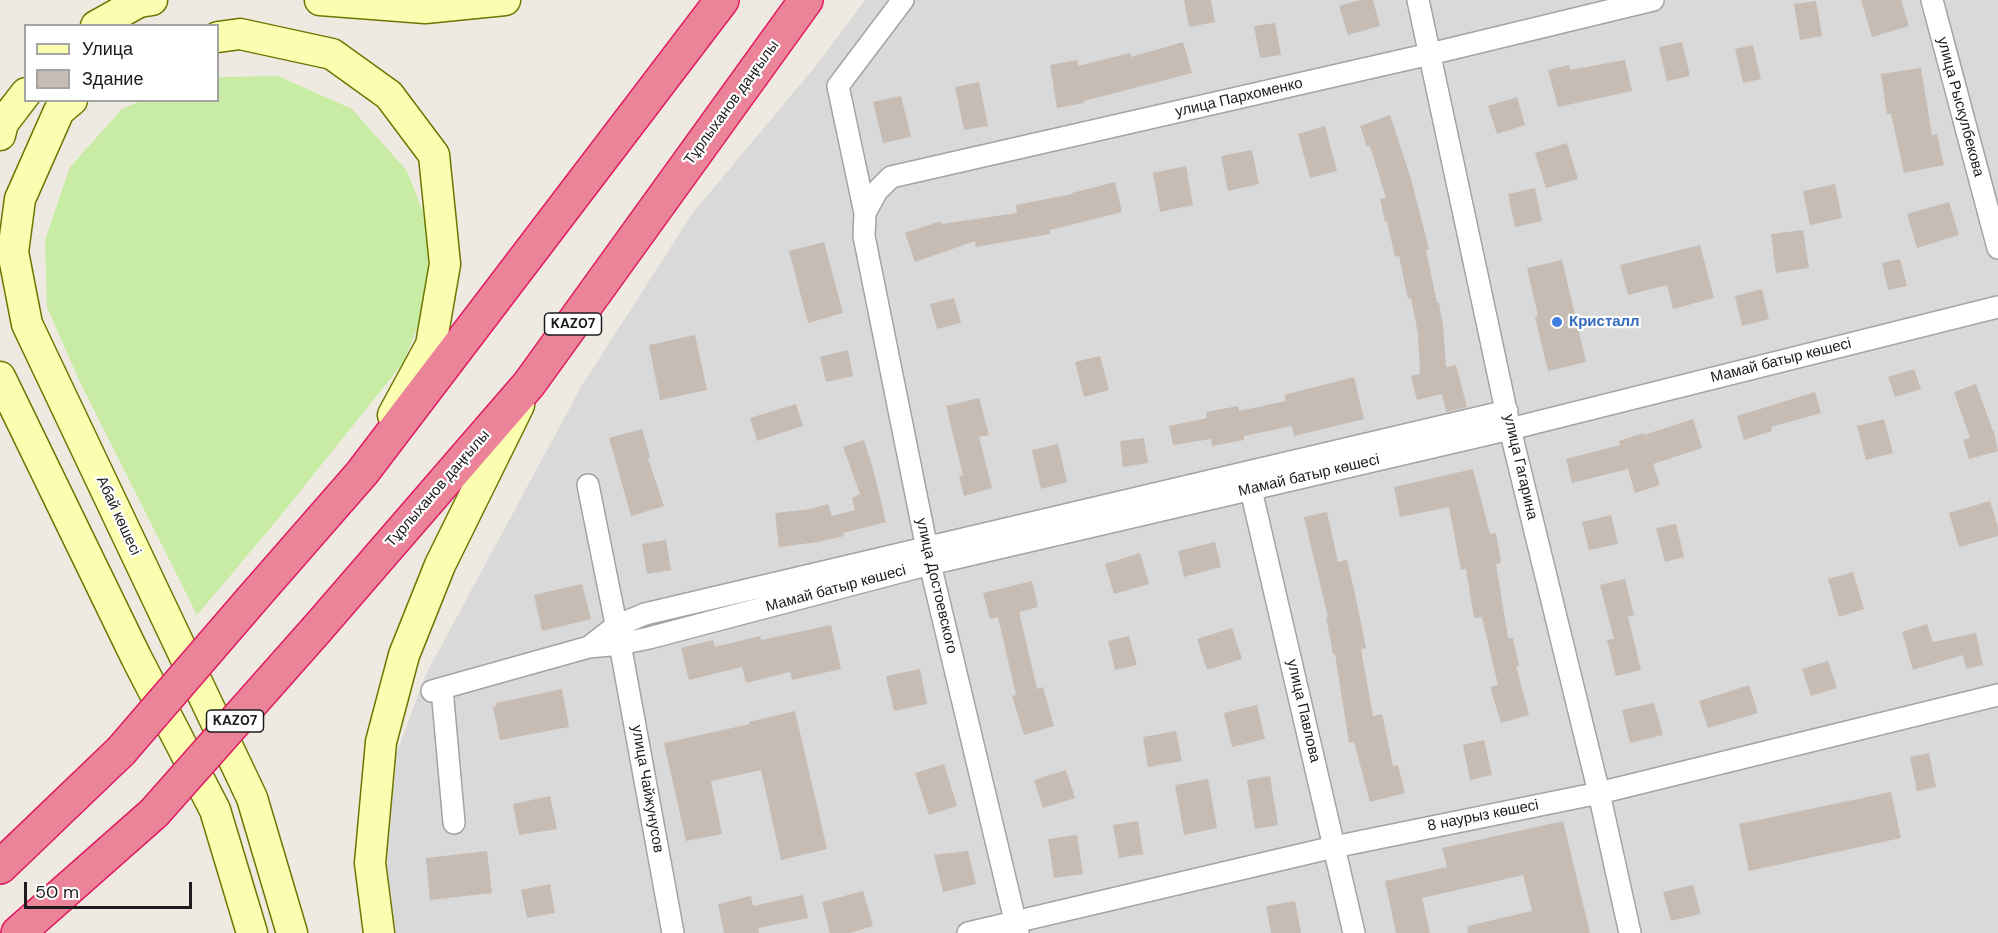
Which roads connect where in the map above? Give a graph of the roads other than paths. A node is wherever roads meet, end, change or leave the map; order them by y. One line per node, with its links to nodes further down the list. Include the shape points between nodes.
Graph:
1 (153, 0): 10 (main road, via 139,3)
2 (320, 0): 3 (main road, via 425,8)
3 (505, 0)
4 (722, 0): 23 (highway)
5 (806, 0): 21 (highway, Тұрлыханов даңғылы / KAZ07)
6 (903, 0): 16 (street, via 838,86)
7 (1418, 0): 12 (street, улица Гагарина)
8 (1653, 0): 12 (street, улица Пархоменко)
9 (1932, 0): 18 (street, улица Рыскулбекова)
10 (100, 24)
11 (219, 37): 23 (main road, via 240,34 332,54 388,95 434,155 445,264 431,345)
12 (1430, 54): 16 (street, улица Пархоменко, via 891,177 877,191); 22 (street, улица Гагарина)
13 (24, 96): 15 (main road, via 3,123)
14 (70, 102): 36 (main road, Абай көшесі, via 59,111 20,199 13,252 27,324 252,798)
15 (0, 135)
16 (865, 213): 17 (street, улица Пархоменко)
17 (864, 236): 26 (street, улица Достоевского)
18 (1998, 248)
19 (1998, 307): 22 (street, Мамай батыр көшесі)
20 (0, 377): 35 (main road, via 214,810)
21 (529, 384): 34 (highway, Тұрлыханов даңғылы / KAZ07, bridge, via 154,813); 37 (main road, via 440,565 404,655 381,742 370,863)
22 (1509, 420): 25 (street, Мамай батыр көшесі); 26 (street, Мамай батыр көшесі); 29 (street, улица Гагарина)
23 (362, 473): 32 (highway, bridge, via 121,751)
24 (588, 485): 27 (street, улица Чайжунусов)
25 (1251, 490): 26 (street, Мамай батыр көшесі); 31 (street, улица Павлова)
26 (928, 556): 27 (street, Мамай батыр көшесі); 33 (street, улица Достоевского)
27 (618, 635): 30 (street, Мамай батыр көшесі, via 437,690); 38 (street, улица Чайжунусов)
28 (1998, 695): 29 (street, 8 наурыз көшесі)
29 (1599, 793): 31 (street, 8 наурыз көшесі); 41 (street, улица Гагарина)
30 (454, 823)
31 (1334, 847): 33 (street, 8 наурыз көшесі); 40 (street, улица Павлова)
32 (0, 867)
33 (1017, 927): 39 (street, 8 наурыз көшесі)
34 (18, 933)
35 (252, 933)
36 (292, 933)
37 (379, 933)
38 (673, 933)
39 (968, 933)
40 (1354, 933)
41 (1630, 933)

